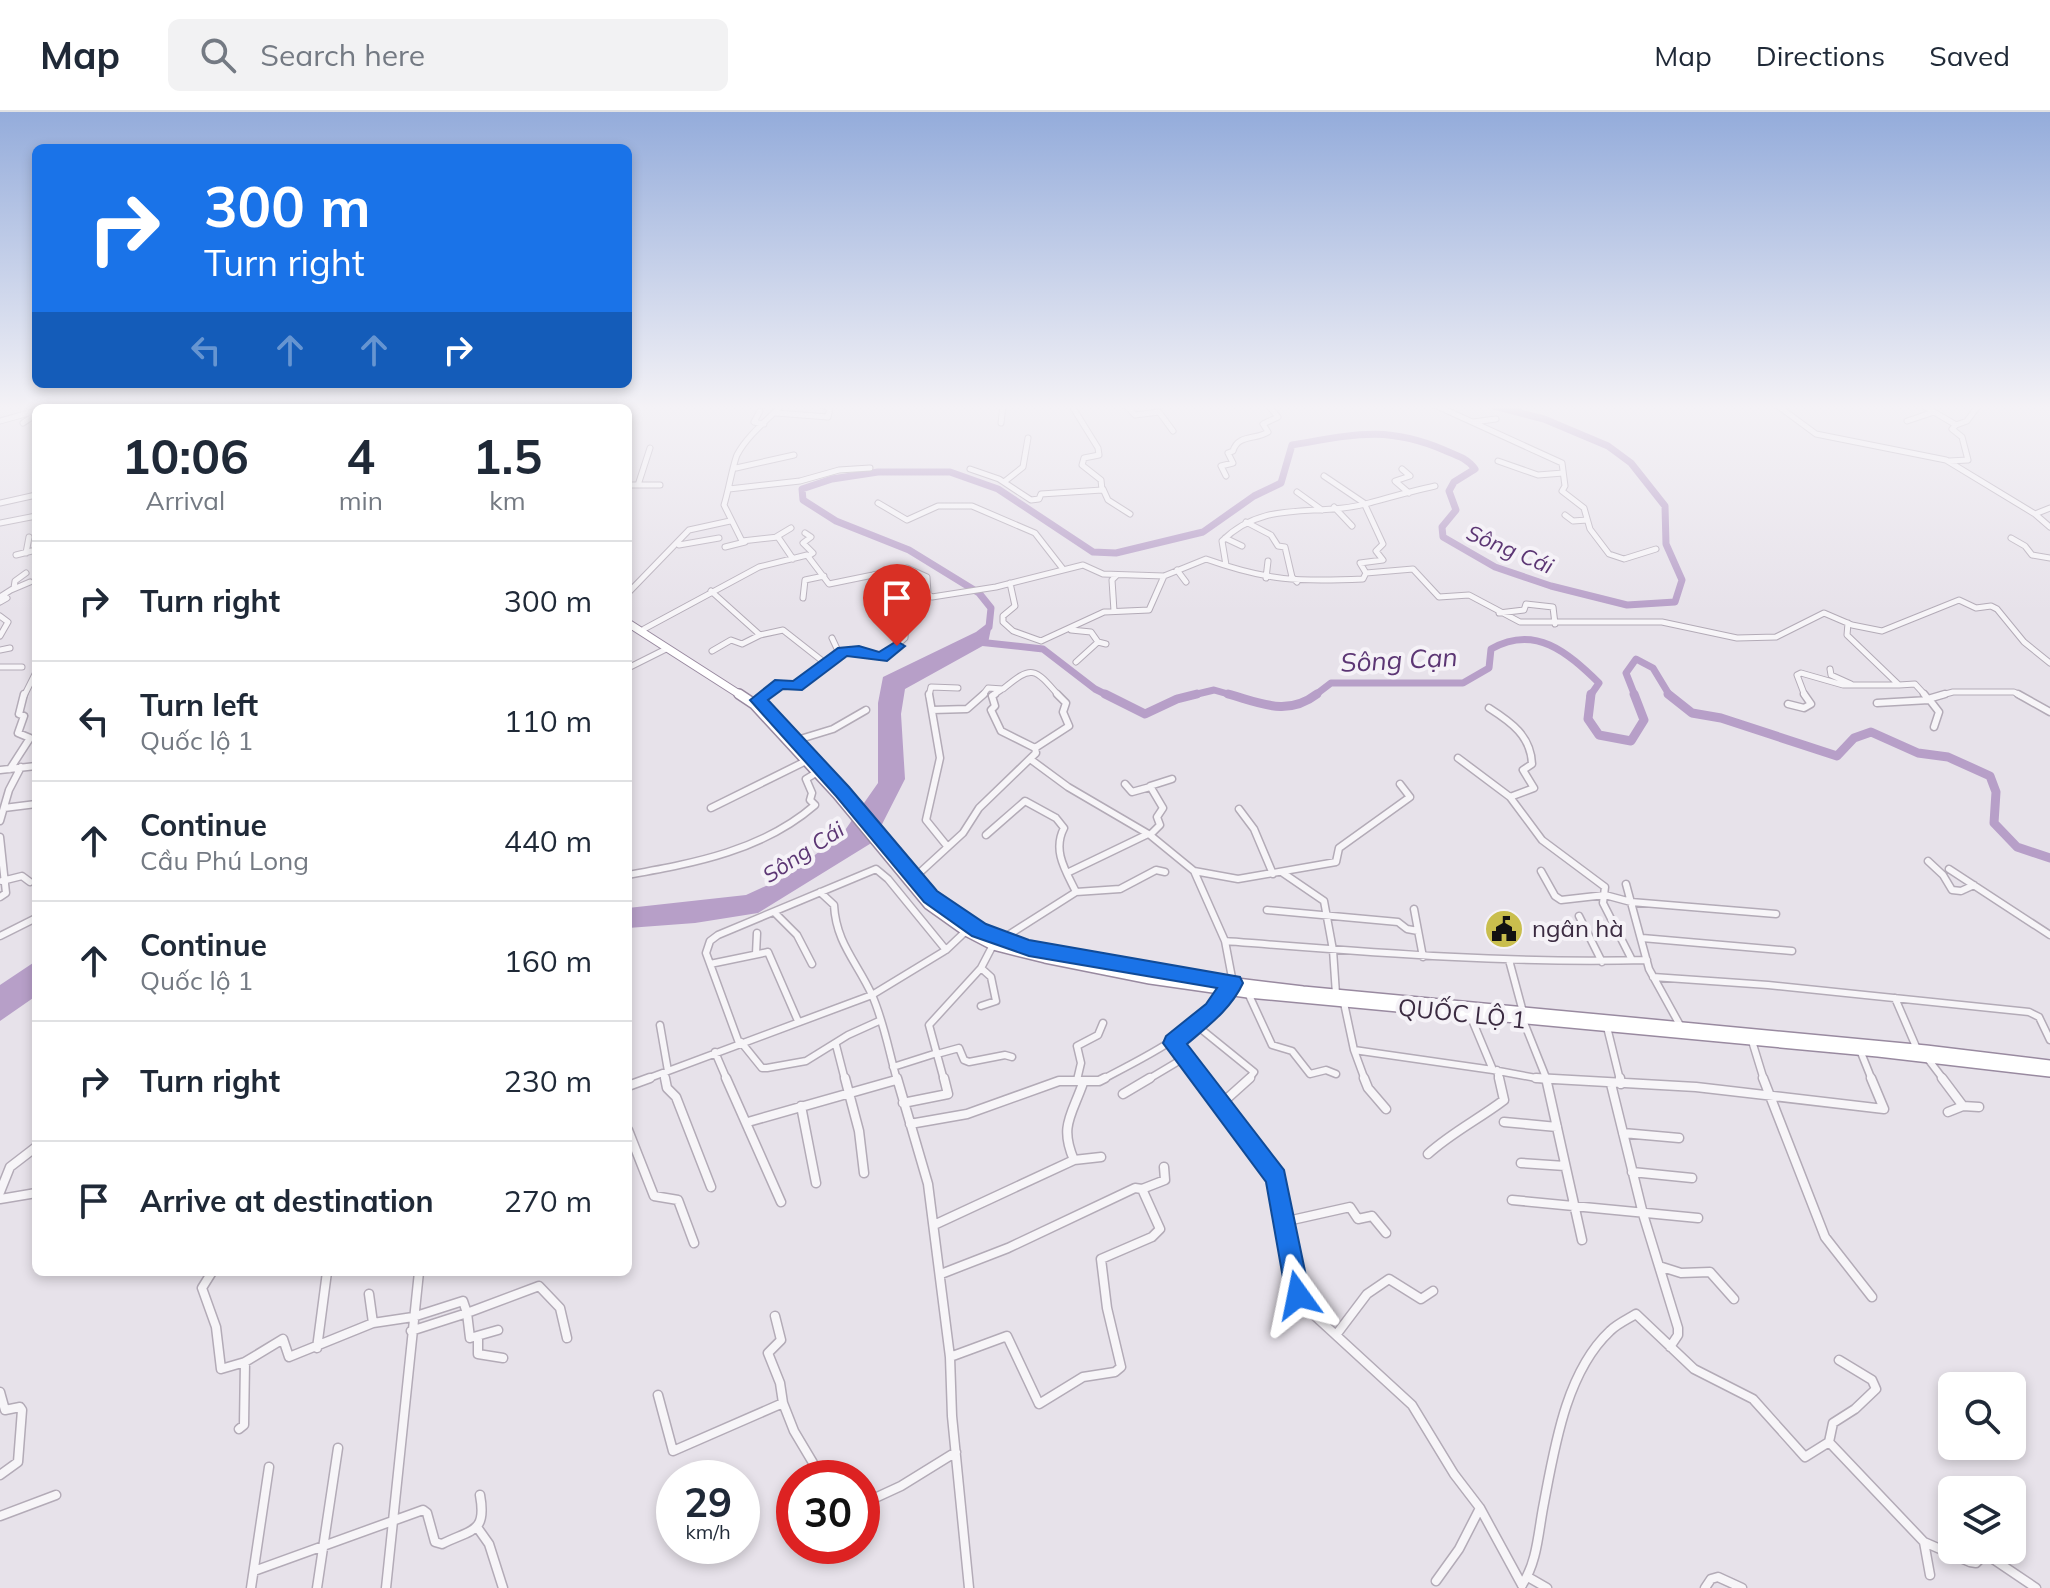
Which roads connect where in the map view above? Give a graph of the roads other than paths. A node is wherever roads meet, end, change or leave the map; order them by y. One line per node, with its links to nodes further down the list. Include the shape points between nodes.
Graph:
1 (641, 475): 13 (street)
2 (734, 475): 16 (street)
3 (822, 475): 16 (street)
4 (985, 475): 11 (street)
5 (1016, 475): 11 (street)
6 (1095, 475): 17 (street)
7 (1409, 475): 19 (street, via 1392,480)
8 (1563, 475): 31 (street, via 1562,491 1578,501)
9 (1972, 475): 28 (street)
10 (1324, 476): 23 (street)
11 (1004, 482): 17 (street, via 1031,500 1041,494)
12 (632, 485): 13 (street)
13 (638, 485): 14 (street)
14 (660, 485)
15 (1435, 486): 19 (street)
16 (729, 489): 32 (street, via 724,505)
17 (1103, 489): 27 (street, via 1107,499)
18 (1297, 492): 26 (street)
19 (1409, 493): 23 (street, via 1389,492)
20 (32, 496): 21 (street)
21 (0, 503)
22 (878, 503): 57 (street, via 907,520 928,507 972,506 1035,533)
23 (1364, 503): 24 (street); 60 (street, via 1383,544 1376,549 1382,561 1360,563)
24 (1334, 507): 26 (street); 35 (street)
25 (2050, 508): 28 (street)
26 (1322, 510): 33 (street, via 1271,512)
27 (1130, 514)
28 (2035, 514): 36 (street)
29 (1565, 515): 31 (street, via 1573,521)
30 (32, 517): 34 (street)
31 (1587, 520): 48 (street, via 1603,553 1611,558)
32 (730, 521): 44 (street); 45 (street, via 692,529)
33 (1246, 522): 42 (street); 68 (street, via 1285,547)
34 (0, 523)
35 (1352, 526)
36 (2050, 527)
37 (791, 528): 40 (street)
38 (805, 533): 52 (street, via 811,537 803,542)
39 (29, 537): 50 (street)
40 (776, 537): 44 (street); 54 (street)
41 (719, 538): 45 (street)
42 (1225, 538): 46 (street); 56 (street)
43 (2011, 538): 53 (street, via 2032,555)
44 (745, 542): 47 (street)
45 (678, 545): 71 (street)
46 (1242, 546)
47 (725, 547)
48 (1656, 549)
49 (32, 551): 50 (street)
50 (26, 553): 51 (street)
51 (16, 555)
52 (810, 555): 54 (street); 63 (street)
53 (2050, 558)
54 (793, 559): 73 (street, via 759,567)
55 (1268, 561): 65 (street)
56 (1226, 565): 58 (street, via 1202,560); 65 (street)
57 (1063, 569): 62 (street, via 1086,565); 69 (street)
58 (1177, 570): 64 (street); 67 (street)
59 (26, 573): 72 (street)
60 (1366, 573): 68 (street, via 1363,579); 77 (street, via 1415,569 1436,596 1469,595)
61 (873, 575): 63 (street, via 828,588); 69 (street, via 911,569 927,577 930,596); 70 (street)
62 (1117, 575): 64 (street); 76 (street, via 1112,580)
63 (824, 576): 74 (street, via 805,580)
64 (1164, 576): 76 (street, via 1149,610)
65 (1266, 578): 68 (street)
66 (30, 582): 72 (street)
67 (1186, 582)
68 (1297, 582)
69 (1010, 583): 85 (street, via 1015,606 1002,620 1010,630 1041,641)
70 (880, 584)
71 (632, 589)
72 (11, 590): 75 (street)
73 (711, 591): 84 (street); 86 (street)
74 (803, 598)
75 (2, 599)
76 (1114, 611): 85 (street)
77 (1499, 613): 83 (street, via 1520,622); 83 (street, via 1524,610 1529,603 1553,607)
78 (0, 616): 87 (street, via 8,622)
79 (906, 617): 95 (street, via 905,638 884,657)
80 (632, 623): 84 (highway)
81 (1848, 623): 83 (street, via 1824,613 1777,637 1750,638 1662,622); 98 (street, via 1882,631 1957,600 1976,608 1991,606); 105 (street, via 1847,635 1856,647)
82 (632, 624): 92 (highway)
83 (1555, 624)
84 (644, 629): 109 (highway)
85 (1071, 630): 89 (street, via 1091,632)
86 (760, 635): 94 (street, via 742,644 731,640); 97 (street, via 783,630)
87 (0, 636)
88 (832, 638): 95 (street)
89 (1098, 642): 90 (street); 96 (street)
90 (1106, 644)
91 (10, 648): 93 (street)
92 (666, 649): 99 (street); 121 (highway, via 754,704)
93 (0, 650)
94 (712, 651)
95 (839, 653): 97 (street)
96 (1076, 662)
97 (825, 663): 109 (street, via 796,686 781,684)
98 (2050, 663)
99 (632, 666)
100 (0, 667): 101 (street)
101 (22, 667)
102 (1830, 669): 104 (street, via 1831,675)
103 (32, 682): 124 (street, via 19,713 24,716 18,733 30,738)
104 (1851, 684): 105 (street); 111 (street, via 1799,673 1800,689 1811,704)
105 (1899, 685): 108 (street, via 1915,684)
106 (958, 688): 114 (street, via 929,687)
107 (1001, 690): 114 (street, via 988,688 967,709); 118 (street, via 992,696 991,710 999,729); 118 (street, via 1026,672 1066,703 1068,727)
108 (1930, 699): 110 (street); 115 (street, via 1953,692 2014,692); 116 (street, via 1939,712)
109 (758, 700): 117 (highway)
110 (1877, 703)
111 (1788, 704)
112 (1489, 708): 132 (street, via 1516,727 1532,751 1532,764 1523,770 1534,788)
113 (866, 710): 117 (street, via 833,729)
114 (932, 710): 141 (street, via 940,763 926,820)
115 (2050, 712)
116 (1934, 727)
117 (797, 740): 131 (highway)
118 (1035, 748): 120 (street)
119 (1458, 758): 132 (street)
120 (1030, 759): 139 (street); 141 (street)
121 (806, 761): 126 (highway); 134 (street)
122 (32, 766): 123 (street)
123 (21, 767): 124 (street); 135 (street)
124 (10, 769): 125 (street)
125 (0, 770)
126 (816, 773): 131 (highway); 149 (street, via 806,778 815,805 788,829 711,860)
127 (1172, 779): 130 (street)
128 (1125, 784): 130 (street, via 1132,792)
129 (1400, 784): 148 (street, via 1410,797 1339,848 1336,862)
130 (1150, 787): 139 (street, via 1163,808 1157,817 1160,825)
131 (840, 793): 151 (highway)
132 (1510, 797): 159 (street, via 1536,834 1602,885)
133 (32, 805): 135 (street)
134 (711, 808)
135 (2, 809): 137 (street)
136 (1239, 809): 150 (street, via 1254,829)
137 (0, 821)
138 (986, 835): 147 (street, via 1025,801 1064,828 1059,857)
139 (1149, 835): 144 (street); 147 (street)
140 (0, 837): 152 (street, via 6,864)
141 (947, 846): 151 (street)
142 (1928, 861): 155 (street, via 1952,890)
143 (1949, 869): 155 (street)
144 (1194, 871): 150 (street, via 1238,879); 177 (street)
145 (1541, 871): 159 (street, via 1558,899)
146 (1165, 872): 157 (street, via 1156,870 1117,889 1112,885)
147 (1067, 873): 157 (street)
148 (1282, 873): 150 (street); 168 (street, via 1321,897)
149 (632, 874)
150 (1273, 874)
151 (909, 876): 158 (street); 162 (highway, QUỐC LỘ 1); 178 (highway, QUỐC LỘ 1, via 950,912)
152 (2, 881): 153 (street, via 22,876); 160 (street, via 6,894)
153 (30, 882)
154 (1626, 884): 161 (street)
155 (1974, 885): 174 (street)
156 (820, 892): 158 (street, via 876,869); 165 (street); 195 (street, via 834,905 843,947)
157 (1076, 892): 178 (street)
158 (898, 894): 166 (street)
159 (1605, 895): 161 (street); 185 (street, via 1603,903)
160 (0, 897)
161 (1631, 902): 167 (street); 176 (street)
162 (930, 905): 166 (street); 171 (highway, QUỐC LỘ 1)
163 (1414, 909): 172 (street)
164 (1267, 910): 168 (street)
165 (775, 913): 188 (street, via 714,937 706,953); 189 (street, via 797,935)
166 (916, 914): 179 (street)
167 (1776, 914)
168 (1327, 916): 172 (street, via 1398,922); 180 (street)
169 (1579, 916): 187 (street)
170 (32, 920): 175 (street)
171 (966, 931): 178 (highway, QUỐC LỘ 1); 179 (street)
172 (1418, 931): 183 (street)
173 (757, 933): 182 (street)
174 (2050, 935)
175 (0, 936)
176 (1642, 938): 181 (street); 186 (street)
177 (1225, 941): 180 (street); 192 (street)
178 (997, 942): 190 (street); 192 (highway, QUỐC LỘ 1, via 1150,979)
179 (946, 950): 195 (street)
180 (1333, 950): 183 (street); 194 (street)
181 (1792, 951)
182 (756, 954): 188 (street); 202 (street, via 768,952)
183 (1423, 957): 184 (street)
184 (1509, 960): 187 (street); 200 (street)
185 (1632, 960): 186 (street); 187 (street)
186 (1647, 960): 191 (street)
187 (1602, 962)
188 (710, 964): 211 (street)
189 (812, 964)
190 (981, 968): 198 (street, via 991,977 996,1001); 218 (street, via 930,1022)
191 (1653, 977): 196 (street); 208 (street)
192 (1231, 987): 193 (highway, QUỐC LỘ 1); 194 (highway, QUỐC LỘ 1); 206 (street)
193 (1248, 993): 197 (highway, QUỐC LỘ 1); 227 (street, via 1272,1045 1293,1050 1310,1074)
194 (1336, 994): 200 (highway, QUỐC LỘ 1)
195 (872, 995): 202 (street); 203 (street)
196 (1895, 998): 209 (street, via 2029,1012 2039,1017); 214 (street)
197 (1344, 1003): 199 (highway, QUỐC LỘ 1); 215 (street)
198 (981, 1006)
199 (1470, 1015): 200 (highway, QUỐC LỘ 1); 224 (street)
200 (1523, 1016): 201 (highway, QUỐC LỘ 1); 229 (street)
201 (1559, 1019): 207 (highway, QUỐC LỘ 1); 208 (highway, QUỐC LỘ 1)
202 (798, 1021): 211 (street)
203 (879, 1021): 213 (street); 223 (street)
204 (1103, 1023): 230 (street, via 1098,1035 1077,1046)
205 (660, 1025): 225 (street)
206 (1196, 1025): 212 (street); 238 (street, via 1254,1072)
207 (1607, 1027): 210 (highway, QUỐC LỘ 1); 232 (street)
208 (1681, 1027): 214 (highway, QUỐC LỘ 1)
209 (2050, 1040)
210 (1752, 1041): 216 (highway, QUỐC LỘ 1); 236 (street)
211 (740, 1043): 213 (street, via 765,1068 806,1061); 217 (street)
212 (1173, 1043): 220 (street); 230 (street, via 1099,1081)
213 (836, 1045): 234 (street)
214 (1917, 1049): 222 (highway, QUỐC LỘ 1)
215 (1354, 1050): 224 (street); 242 (street, via 1372,1096)
216 (1860, 1050): 221 (highway, QUỐC LỘ 1); 236 (street, via 1884,1109)
217 (715, 1052): 225 (street); 244 (street)
218 (937, 1053): 219 (street, via 959,1048 969,1062); 223 (street); 237 (street, via 948,1094)
219 (1012, 1057)
220 (1184, 1058): 235 (street); 238 (street)
221 (1928, 1059): 226 (highway, QUỐC LỘ 1); 240 (street)
222 (2050, 1065)
223 (893, 1067): 228 (street)
224 (1495, 1070): 229 (street); 252 (street, via 1504,1100)
225 (666, 1072): 233 (street); 262 (street, via 667,1088 676,1097)
226 (2050, 1072)
227 (1336, 1074)
228 (896, 1080): 234 (street); 237 (street)
229 (1547, 1080): 231 (street); 247 (street)
230 (1080, 1082): 246 (street, via 1059,1081 967,1114); 254 (street, via 1078,1100 1065,1125 1065,1142)
231 (1611, 1084): 232 (street); 248 (street)
232 (1621, 1084): 236 (street)
233 (632, 1085)
234 (848, 1093): 239 (street); 259 (street)
235 (1123, 1094)
236 (1768, 1095): 284 (street, via 1825,1237)
237 (903, 1103): 246 (street)
238 (1221, 1104): 272 (street, via 1276,1178)
239 (801, 1106): 244 (street); 261 (street)
240 (1963, 1106): 241 (street); 243 (street)
241 (1979, 1107)
242 (1386, 1109)
243 (1948, 1112)
244 (748, 1122): 268 (street)
245 (1504, 1122): 247 (street)
246 (910, 1124): 273 (street)
247 (1557, 1127): 256 (street)
248 (1623, 1133): 249 (street); 258 (street)
249 (1679, 1138)
250 (632, 1141): 276 (street, via 654,1196 678,1200)
251 (32, 1150): 264 (street, via 10,1167)
252 (1428, 1154)
253 (1101, 1157): 254 (street)
254 (1074, 1160): 273 (street)
255 (1521, 1163): 256 (street)
256 (1565, 1166): 269 (street)
257 (1164, 1167): 263 (street, via 1165,1180)
258 (1632, 1172): 260 (street); 270 (street)
259 (864, 1173)
260 (1692, 1178)
261 (816, 1183)
262 (711, 1187)
263 (1142, 1189): 278 (street); 297 (street, via 1160,1231 1101,1259 1119,1370 1083,1377 1039,1404 1007,1336)
264 (0, 1192)
265 (32, 1194): 266 (street)
266 (0, 1199)
267 (1512, 1200): 269 (street)
268 (781, 1202)
269 (1575, 1206): 270 (street); 275 (street)
270 (1643, 1214): 271 (street); 277 (street)
271 (1698, 1218)
272 (1283, 1222): 274 (street, via 1350,1207 1358,1219 1372,1216); 292 (street, via 1302,1304)
273 (934, 1225): 278 (street)
274 (1386, 1233)
275 (1582, 1240)
276 (694, 1243)
277 (1659, 1266): 285 (street, via 1681,1273 1710,1272); 295 (street, via 1678,1328)
278 (941, 1274): 297 (street)
279 (210, 1276): 300 (street, via 202,1288 216,1327 219,1367)
280 (326, 1276): 296 (street)
281 (418, 1276): 288 (street)
282 (1433, 1291): 292 (street, via 1421,1299 1389,1279 1367,1294)
283 (369, 1294): 289 (street)
284 (1872, 1297)
285 (1734, 1299)
286 (467, 1313): 288 (street, via 463,1301); 291 (street); 293 (street, via 470,1338); 294 (street, via 539,1286 565,1313)
287 (775, 1316): 303 (street, via 781,1341 768,1353)
288 (413, 1317): 289 (street); 291 (street)
289 (373, 1323): 296 (street)
290 (498, 1330): 293 (street)
291 (411, 1331): 316 (street)
292 (1336, 1335): 314 (street, via 1412,1405)
293 (478, 1337): 298 (street, via 478,1354)
294 (567, 1338)
295 (1670, 1347): 305 (street, via 1694,1369 1753,1399 1805,1457); 323 (street, via 1633,1314 1616,1326 1585,1365 1571,1389)
296 (317, 1348): 300 (street, via 287,1357 283,1339)
297 (950, 1357): 307 (street)
298 (503, 1358)
299 (1839, 1360): 305 (street, via 1872,1380 1876,1389 1833,1423)
300 (245, 1362): 304 (street, via 244,1425)
301 (0, 1392): 310 (street, via 5,1410 22,1410 18,1462)
302 (658, 1395): 303 (street, via 673,1451)
303 (783, 1403): 308 (street)
304 (239, 1429)
305 (1829, 1442): 318 (street)
306 (338, 1448): 319 (street)
307 (956, 1452): 311 (street); 328 (street)
308 (811, 1460)
309 (269, 1467): 320 (street)
310 (0, 1475)
311 (880, 1494)
312 (56, 1495): 315 (street)
313 (480, 1495): 317 (street, via 484,1520)
314 (1480, 1508): 322 (street); 323 (street)
315 (0, 1516)
316 (394, 1520): 317 (street, via 425,1510 438,1545); 319 (street); 326 (street)
317 (477, 1527): 327 (street, via 489,1544)
318 (1924, 1542): 321 (street); 332 (street, via 1970,1562 1990,1557)
319 (322, 1547): 320 (street); 325 (street)
320 (254, 1571): 324 (street)
321 (1930, 1575)
322 (1436, 1581)
323 (1525, 1583): 329 (street)
324 (251, 1588)
325 (317, 1588)
326 (386, 1588)
327 (503, 1588)
328 (969, 1588)
329 (1547, 1588)
330 (1705, 1588): 331 (street, via 1718,1577)
331 (1742, 1588)
332 (2036, 1588)

